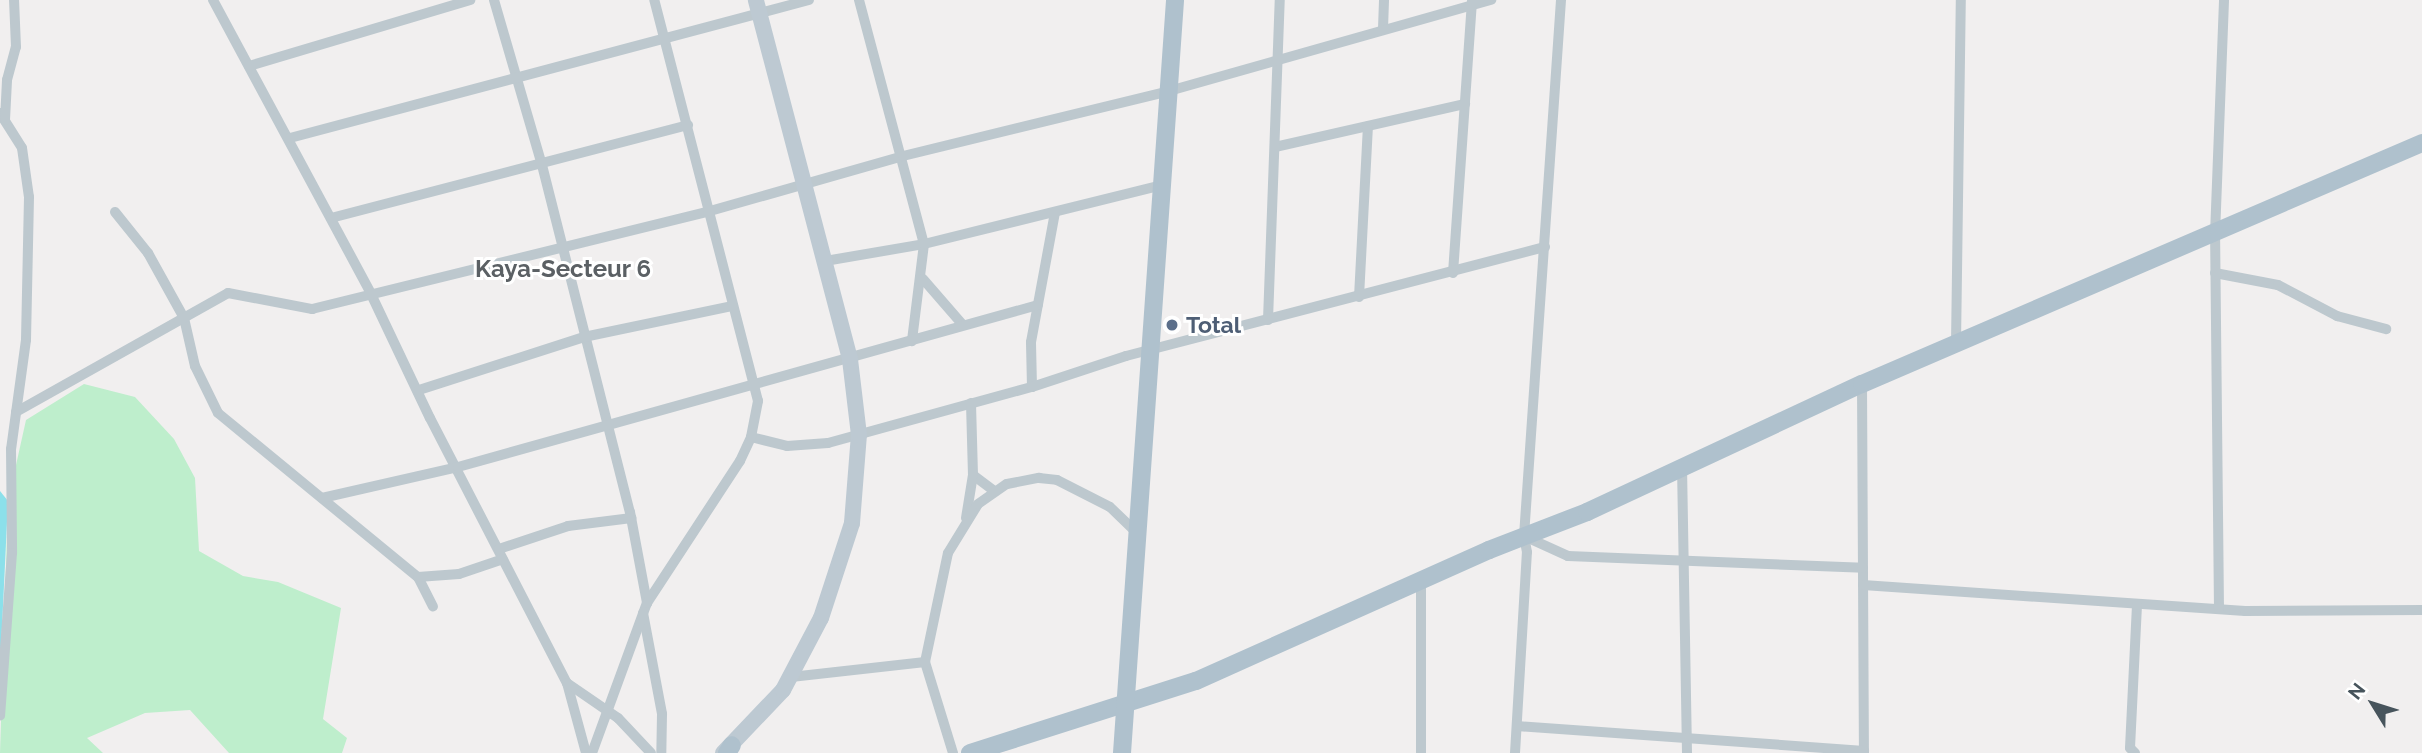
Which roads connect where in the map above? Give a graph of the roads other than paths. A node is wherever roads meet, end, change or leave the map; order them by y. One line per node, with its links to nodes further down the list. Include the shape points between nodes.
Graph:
1 (13, 0): 24 (street, via 16,47)
2 (212, 0): 20 (street)
3 (470, 0): 20 (street)
4 (494, 0): 21 (street)
5 (654, 0): 18 (street)
6 (809, 0): 16 (street)
7 (859, 0): 30 (street)
8 (1175, 0): 22 (main road)
9 (1280, 0): 19 (street)
10 (1384, 0): 17 (street)
11 (1491, 0): 15 (street)
12 (1561, 0): 40 (street)
13 (1961, 0): 56 (street)
14 (2224, 0): 38 (street)
15 (1472, 3): 17 (street); 23 (street)
16 (758, 8): 18 (street); 32 (main road)
17 (1383, 29): 19 (street)
18 (666, 40): 21 (street); 25 (street)
19 (1278, 57): 22 (street); 29 (street)
20 (249, 66): 27 (street)
21 (516, 79): 27 (street); 31 (street)
22 (1169, 91): 30 (street); 33 (main road)
23 (1465, 104): 26 (street); 43 (street)
24 (2, 117): 64 (street, via 22,148 29,197 26,340)
25 (688, 125): 31 (street); 34 (street)
26 (1368, 126): 29 (street); 47 (street)
27 (290, 138): 37 (street)
28 (2422, 143): 38 (main road)
29 (1275, 147): 51 (street)
30 (903, 156): 32 (street); 39 (street)
31 (542, 165): 37 (street); 41 (street)
32 (804, 183): 34 (street); 42 (main road)
33 (1163, 185): 36 (street); 57 (main road)
34 (710, 211): 41 (street); 49 (street)
35 (115, 212): 50 (street, via 148,253)
36 (1055, 212): 39 (street); 48 (street)
37 (331, 218): 46 (street)
38 (2215, 235): 44 (street); 56 (main road)
39 (924, 244): 42 (street); 45 (street)
40 (1545, 247): 43 (street); 76 (street)
41 (560, 250): 46 (street); 54 (street)
42 (825, 261): 58 (main road)
43 (1453, 273): 47 (street)
44 (2215, 273): 53 (street, via 2278,285 2337,316); 86 (street)
45 (923, 279): 52 (street); 55 (street)
46 (371, 295): 50 (street, via 312,309 228,293); 62 (street)
47 (1359, 297): 51 (street)
48 (1038, 305): 52 (street); 61 (street, via 1031,342)
49 (733, 306): 54 (street); 60 (street)
50 (184, 318): 64 (street); 72 (street, via 195,366 218,413)
51 (1268, 320): 57 (street)
52 (962, 324): 55 (street)
53 (2386, 329)
54 (584, 337): 62 (street); 65 (street)
55 (912, 341): 58 (street)
56 (1956, 344): 59 (main road)
57 (1152, 351): 61 (street); 75 (main road)
58 (850, 359): 60 (street); 66 (main road)
59 (1862, 384): 68 (main road); 79 (street)
60 (757, 386): 65 (street); 67 (street)
61 (1032, 387): 63 (street)
62 (419, 390): 69 (street)
63 (971, 403): 66 (street); 70 (street)
64 (16, 412): 93 (street, via 11,449 7,666)
65 (606, 423): 69 (street); 73 (street)
66 (859, 435): 67 (street, via 802,447); 89 (main road, via 852,523 825,608)
67 (751, 437): 85 (street, via 724,488 681,545)
68 (1682, 466): 76 (main road); 78 (street)
69 (458, 467): 72 (street); 77 (street)
70 (973, 475): 71 (street); 74 (street)
71 (993, 490): 74 (street); 75 (street, via 1026,480 1057,480 1110,507)
72 (322, 498): 80 (street)
73 (631, 518): 77 (street, via 568,526); 85 (street)
74 (966, 518): 88 (street, via 948,553)
75 (1139, 534): 91 (main road)
76 (1524, 536): 78 (street, via 1568,556); 81 (main road); 94 (street, via 1527,552)
77 (501, 554): 80 (street, via 460,574); 90 (street)
78 (1683, 561): 79 (street); 95 (street)
79 (1863, 568): 82 (street)
80 (418, 577): 84 (street)
81 (1421, 581): 91 (main road, via 1196,681); 104 (street)
82 (1863, 585): 83 (street); 97 (street)
83 (2137, 604): 86 (street); 107 (street, via 2130,748)
84 (433, 606)
85 (645, 608): 92 (street); 100 (street, via 664,731)
86 (2219, 610): 87 (street)
87 (2422, 610)
88 (925, 662): 89 (street); 101 (street)
89 (791, 677): 96 (main road)
90 (567, 683): 92 (street); 98 (street)
91 (1126, 704): 102 (main road); 103 (main road)
92 (607, 709): 98 (street); 99 (street)
93 (0, 716)
94 (1517, 726): 95 (street); 105 (street)
95 (1688, 739): 97 (street); 106 (street)
96 (728, 750)
97 (1864, 752)
98 (589, 753)
99 (651, 753)
100 (661, 753)
101 (953, 753)
102 (970, 753)
103 (1122, 753)
104 (1421, 753)
105 (1515, 753)
106 (1687, 753)
107 (2135, 753)

